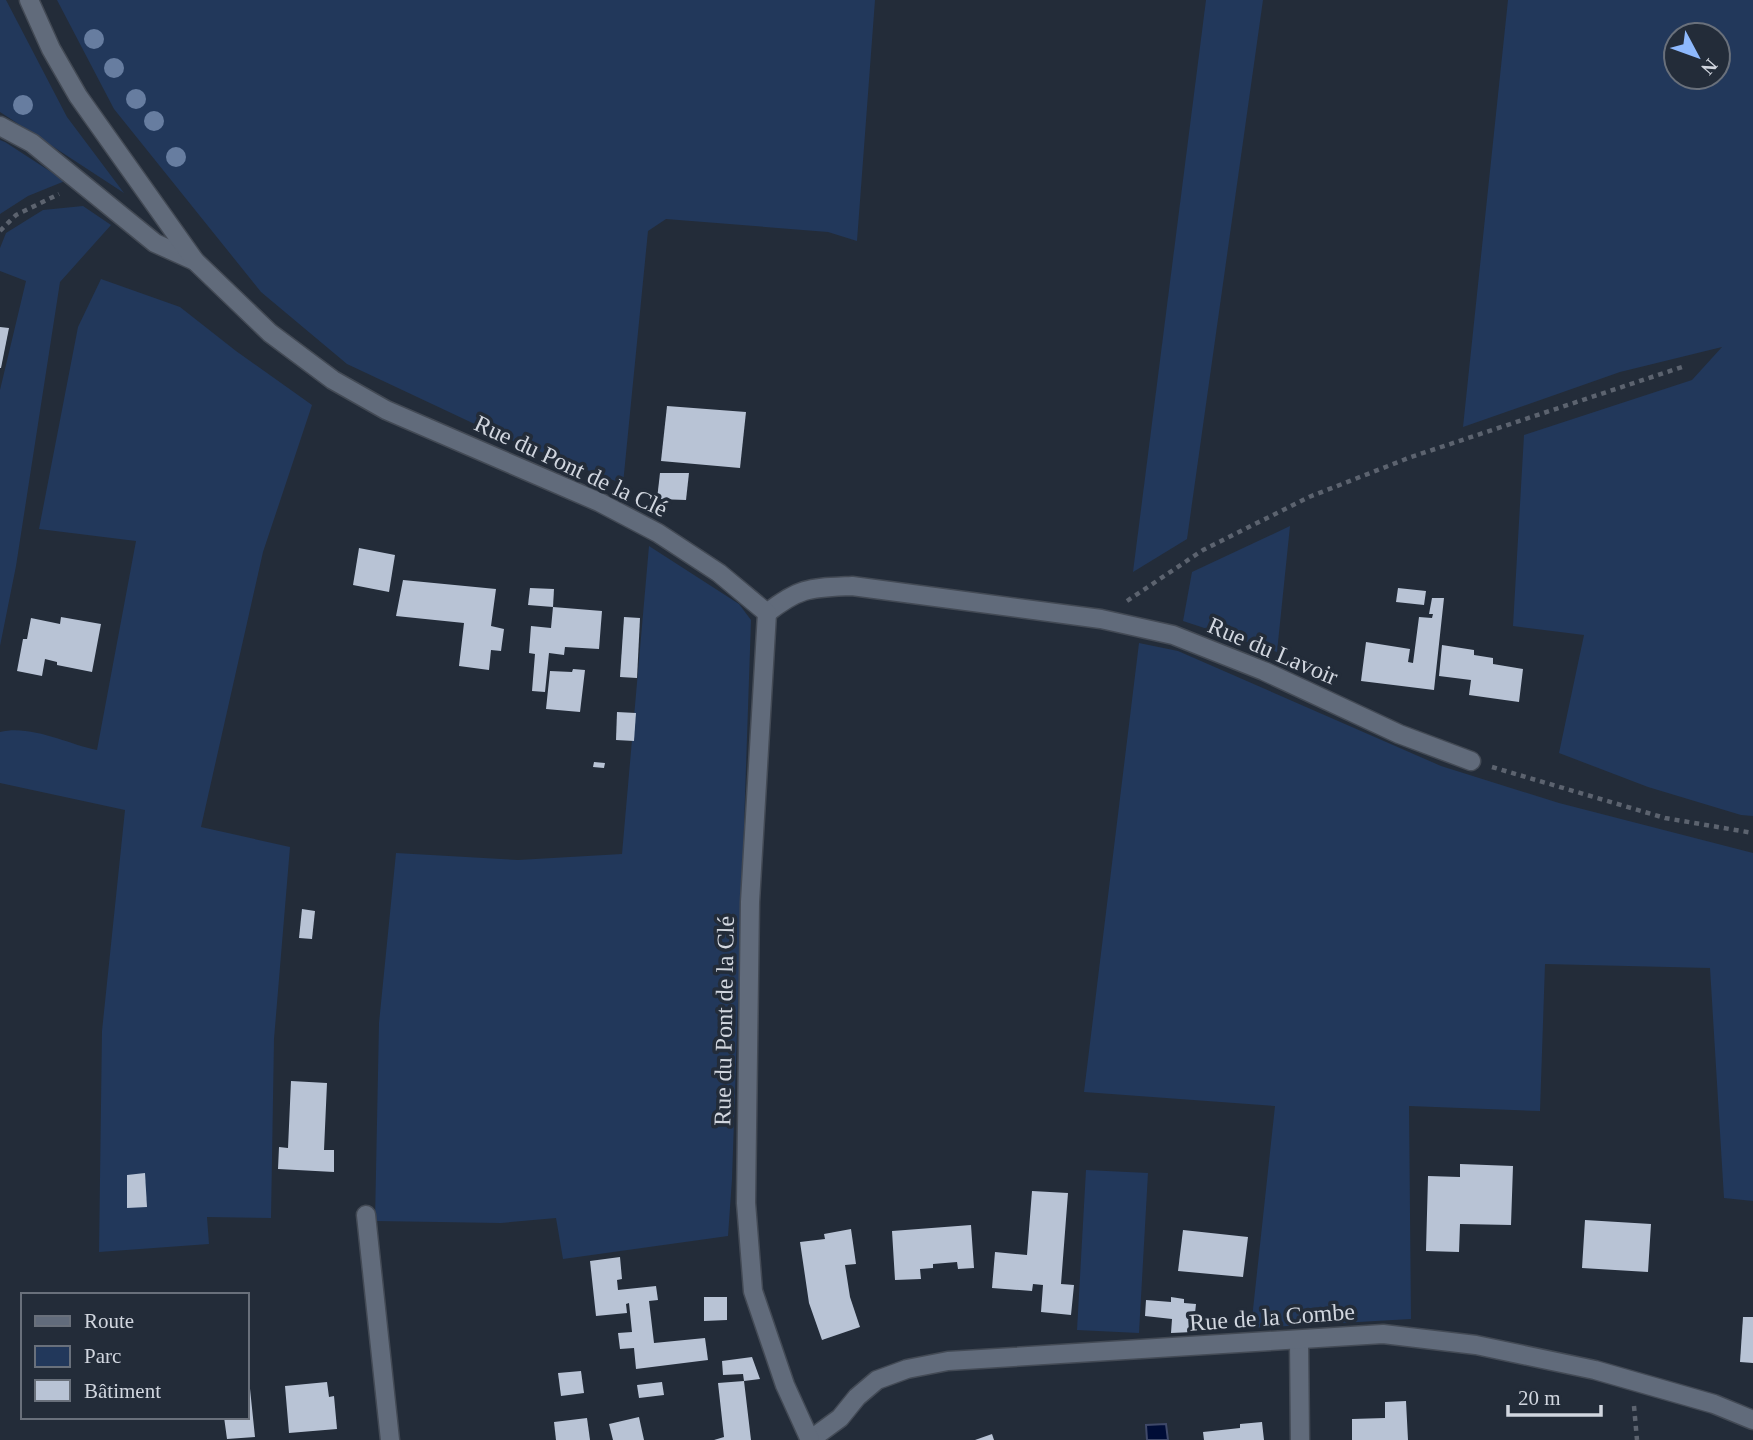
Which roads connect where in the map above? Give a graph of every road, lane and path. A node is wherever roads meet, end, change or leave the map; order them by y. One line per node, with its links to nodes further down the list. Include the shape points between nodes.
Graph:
1 (29, 0): 5 (street, Rue du Pont de la Clé, via 78,96)
2 (0, 126): 3 (street, via 32,143)
3 (82, 183): 4 (path, via 16,215); 5 (street, via 155,243)
4 (0, 231)
5 (195, 261): 7 (street, Rue du Pont de la Clé, via 270,333 333,380 386,410 599,502 658,533 719,573)
6 (1685, 366): 8 (path, via 1411,457 1309,497 1203,550)
7 (767, 613): 8 (street, Rue du Lavoir, via 788,596 814,587 852,586); 16 (street, Rue du Pont de la Clé, via 750,902 748,1248 753,1291 785,1385)
8 (1101, 619): 9 (street, Rue du Lavoir, via 1173,635)
9 (1471, 761): 10 (path, via 1665,818)
10 (1753, 832)
11 (366, 1215): 15 (street)
12 (1299, 1340): 13 (street, Rue de la Combe, via 1384,1334 1476,1345); 16 (street, Rue de la Combe, via 948,1361 907,1369 877,1380 840,1418); 17 (street)
13 (1633, 1381): 14 (street, Rue de la Combe); 18 (path)
14 (1753, 1420)
15 (390, 1440)
16 (810, 1440)
17 (1300, 1440)
18 (1637, 1440)

